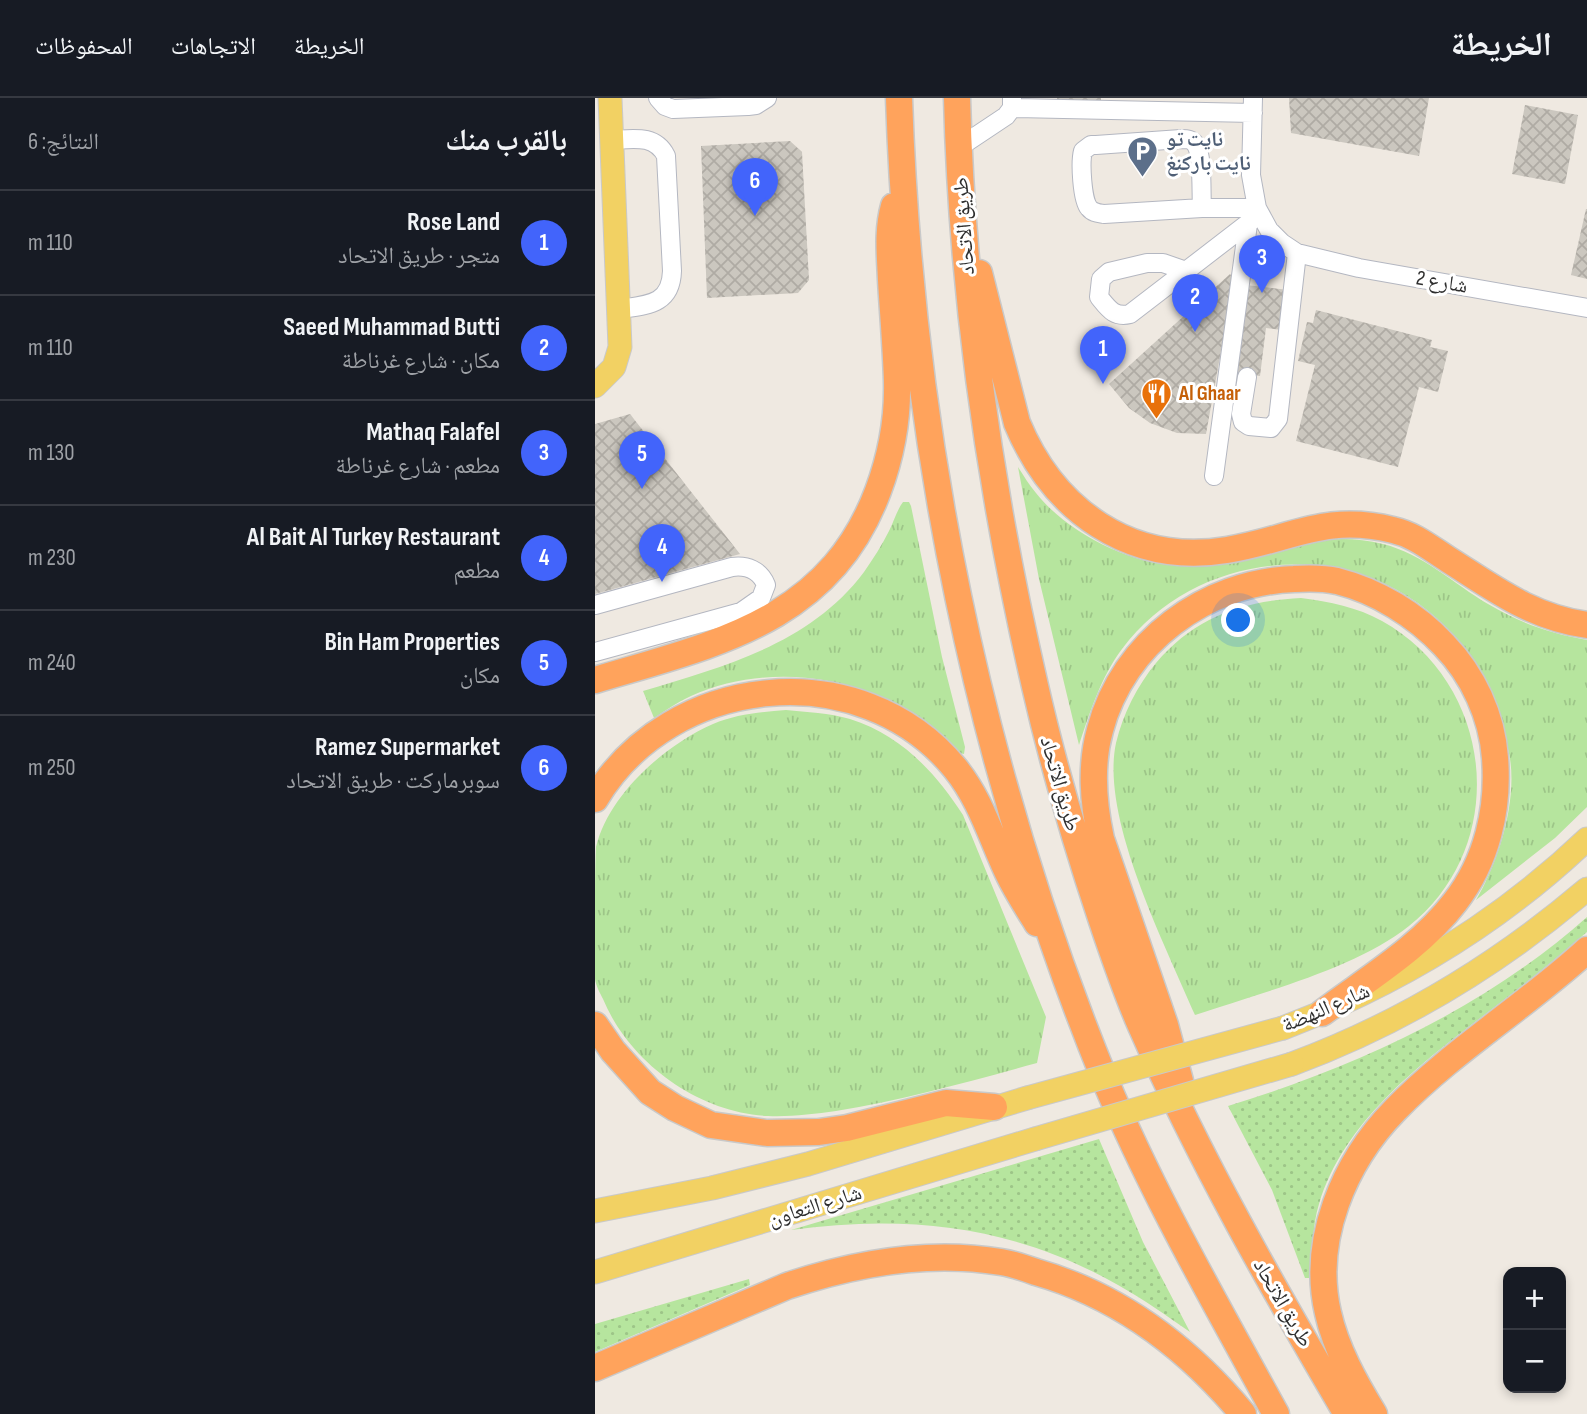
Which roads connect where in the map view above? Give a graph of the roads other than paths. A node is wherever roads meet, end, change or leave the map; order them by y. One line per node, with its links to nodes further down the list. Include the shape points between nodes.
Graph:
1 (610, 98): 8 (main road)
2 (658, 98): 3 (street, via 666,106 680,109 756,105)
3 (767, 98)
4 (899, 98): 10 (highway)
5 (957, 98): 9 (highway, طريق الاتحاد)
6 (1012, 103): 7 (street); 9 (street, via 1006,116)
7 (1252, 105): 13 (street)
8 (612, 140): 17 (main road); 17 (street, via 650,140 666,156 673,271 670,287 659,300)
9 (958, 148): 11 (highway, طريق الاتحاد)
10 (902, 189): 24 (highway, via 891,217 889,242 895,415 883,476 857,536 838,563 792,605 738,634); 31 (highway, via 923,400 956,582 1005,787)
11 (963, 206): 22 (highway, via 1021,435 1053,486 1089,519 1132,541 1180,552 1228,550 1328,524 1375,526 1419,539 1512,601 1558,620); 37 (highway, طريق الاتحاد, via 969,312 995,496 1044,724 1112,950 1140,1024)
12 (1202, 208): 12 (street, via 1094,212 1085,201 1083,151 1091,145 1192,141 1199,154); 13 (street)
13 (1255, 215): 14 (street); 15 (street); 20 (street)
14 (1297, 253): 16 (street, شارع 2); 18 (street, via 1274,426 1267,429 1243,422)
15 (1186, 271)
16 (1587, 308)
17 (619, 309): 19 (main road, via 618,357)
18 (1247, 377)
19 (595, 386)
20 (1214, 476)
21 (595, 605): 23 (street, via 737,566 758,573 766,585 761,598 741,612)
22 (1587, 625)
23 (595, 652)
24 (634, 669): 25 (street); 26 (highway)
25 (595, 670)
26 (595, 680)
27 (595, 799): 31 (highway, via 634,751 663,729 709,707 788,691 868,705 916,731 955,768 984,814 1013,883)
28 (1587, 839): 32 (main road, شارع النهضة, via 1541,881 1469,935 1373,990)
29 (1587, 889): 36 (main road, شارع النهضة, bridge, via 1456,985 1335,1048)
30 (1587, 950): 44 (highway, via 1394,1111 1341,1188 1322,1270 1327,1310 1348,1368)
31 (1065, 971): 42 (highway, via 1105,1079 1152,1185)
32 (1322, 1013): 34 (main road, شارع النهضة, bridge, via 1283,1028); 37 (highway, via 1422,938 1457,900 1490,829 1497,777 1495,751 1482,701 1452,654 1423,625 1388,602 1336,581 1281,579 1202,603 1157,635 1138,655 1109,703 1094,757 1101,839 1165,1025)
33 (595, 1024): 35 (highway, via 613,1052 650,1092 711,1125 767,1133 820,1132 946,1103)
34 (1027, 1098): 35 (main road, شارع التعاون)
35 (994, 1107): 38 (main road, شارع التعاون, via 808,1164)
36 (1035, 1139): 39 (main road, شارع التعاون)
37 (1197, 1144): 43 (highway, طريق الاتحاد, via 1272,1287)
38 (595, 1211)
39 (595, 1272)
40 (595, 1368): 41 (highway, via 817,1276 888,1261 971,1258 1003,1262 1099,1296 1182,1350)
41 (1243, 1414)
42 (1276, 1414)
43 (1347, 1414)
44 (1374, 1414)

